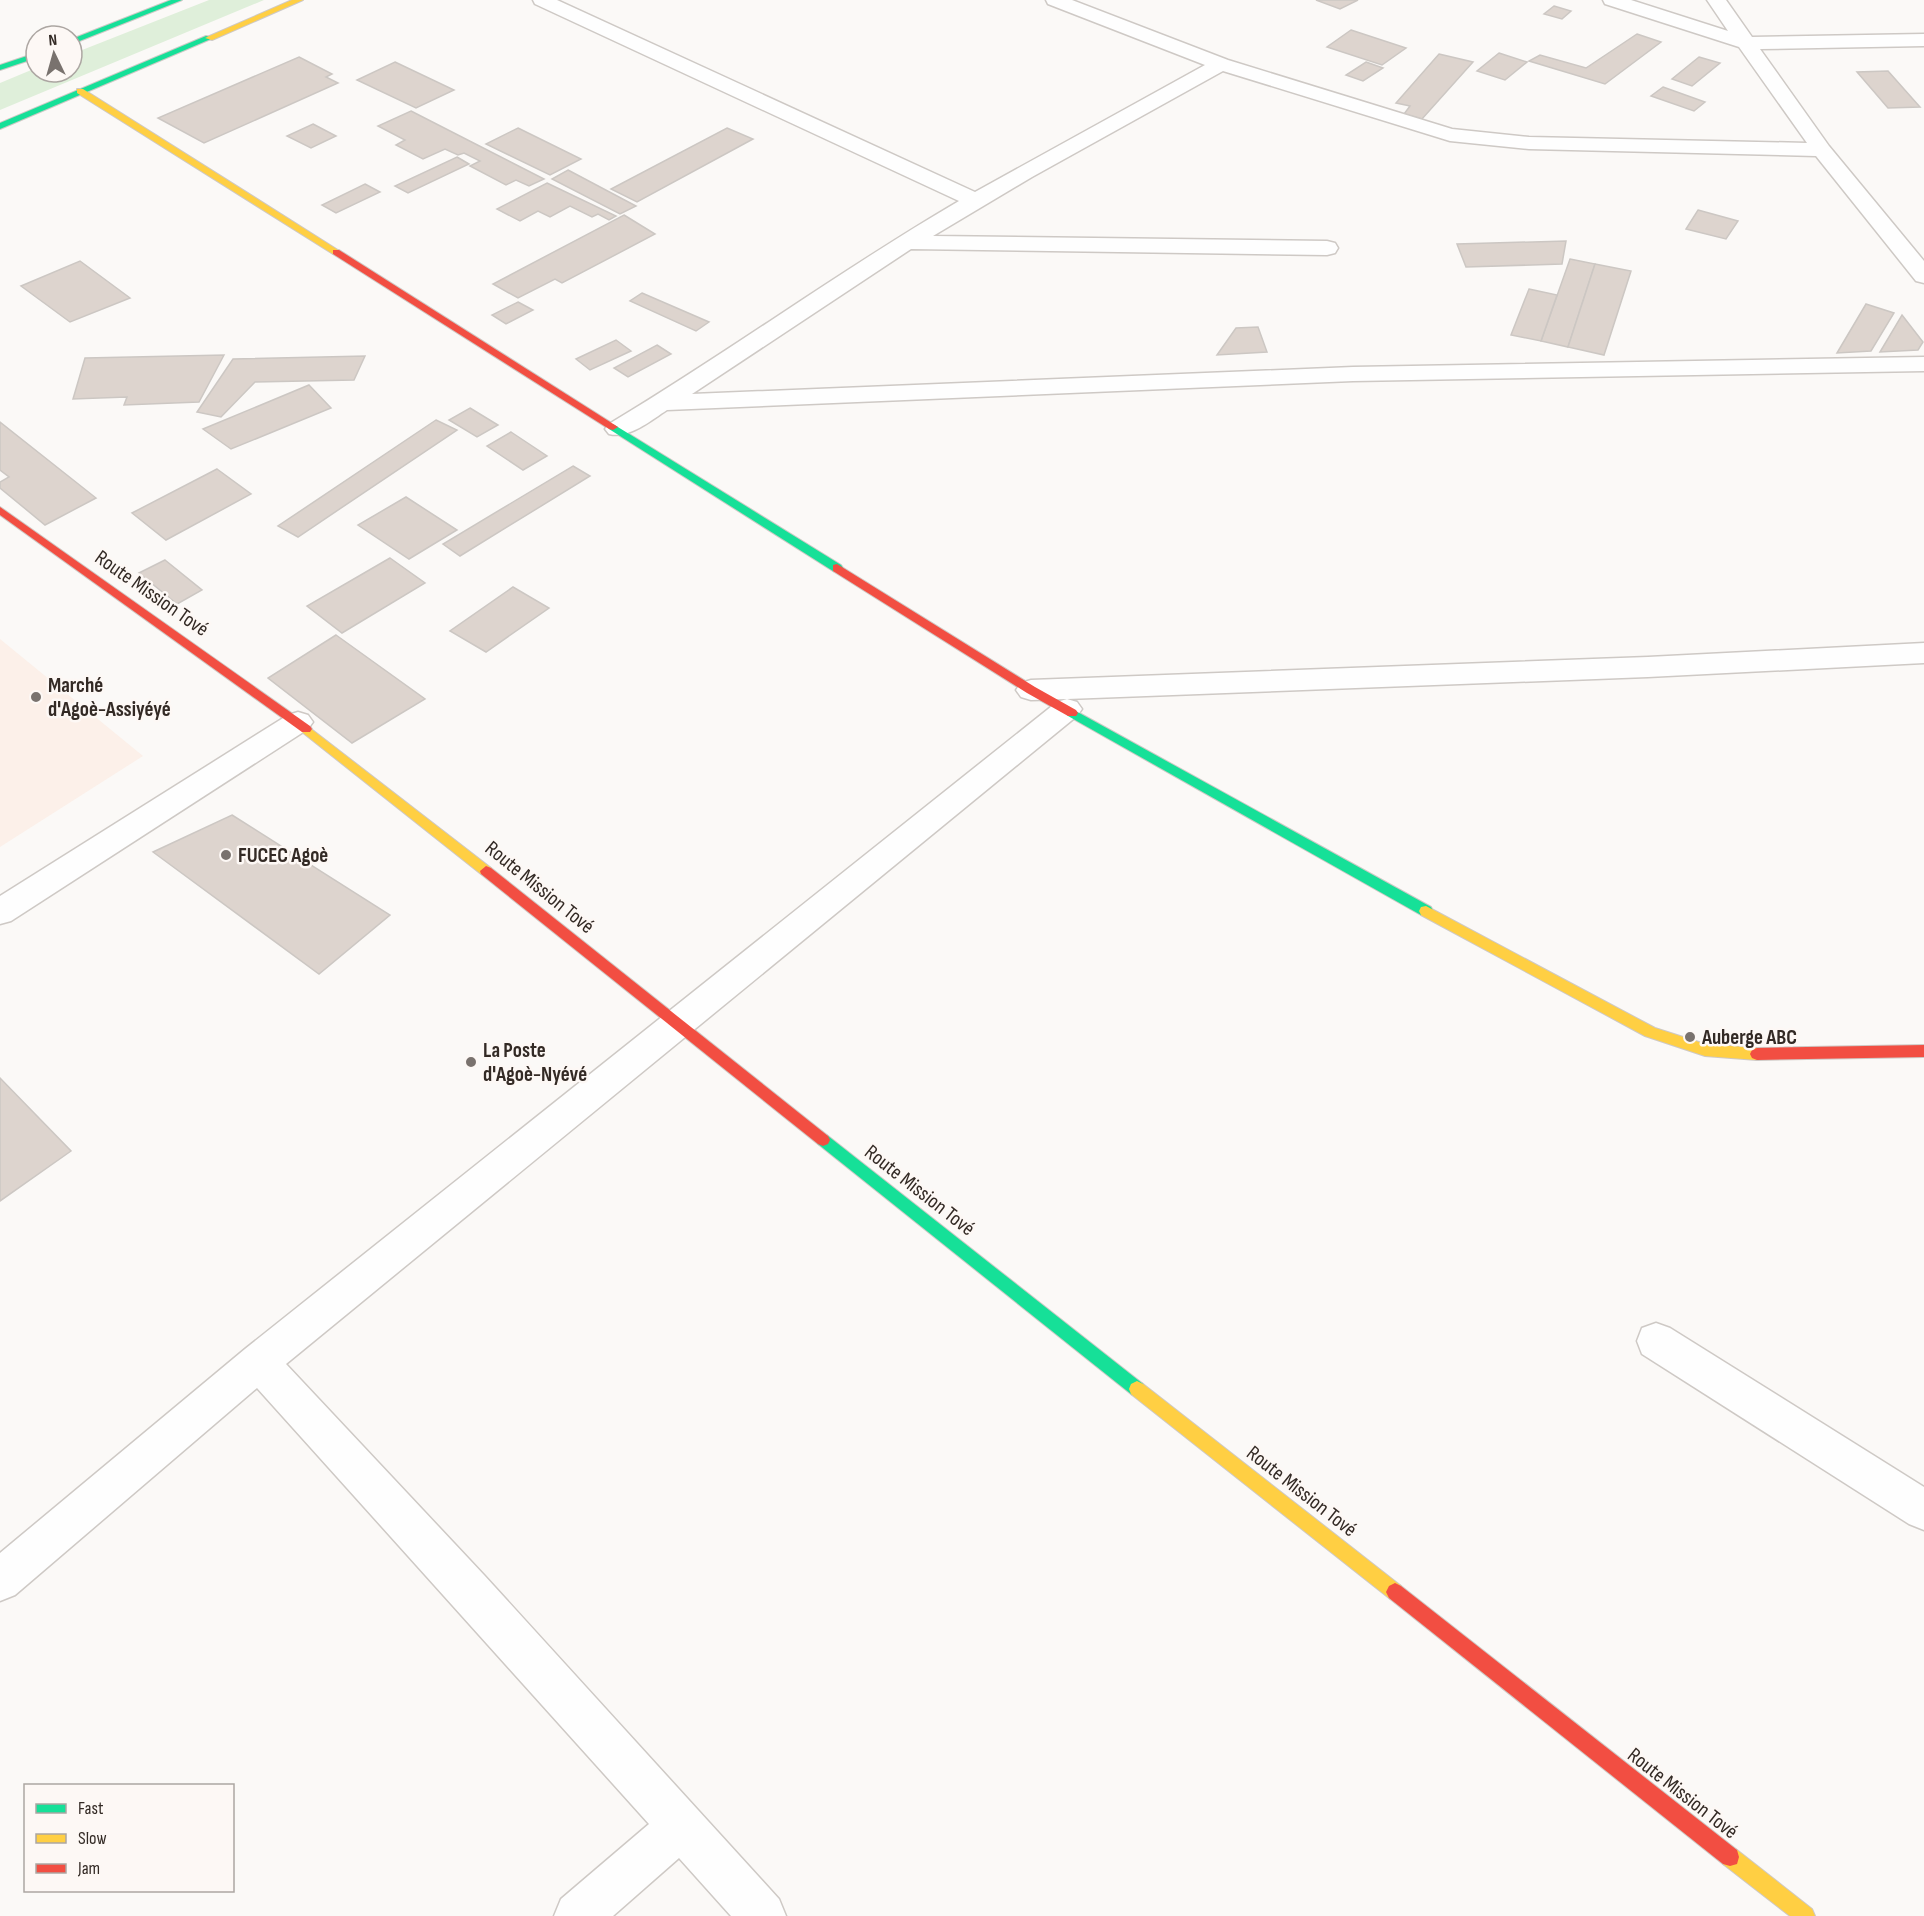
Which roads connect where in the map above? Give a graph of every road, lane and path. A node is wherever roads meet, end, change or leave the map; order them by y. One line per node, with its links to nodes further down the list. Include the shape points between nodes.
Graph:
1 (178, 0): 7 (street)
2 (299, 0): 13 (street)
3 (542, 0): 16 (street)
4 (1055, 0): 12 (street)
5 (1612, 0): 9 (street)
6 (1716, 0): 9 (street)
7 (84, 37)
8 (1924, 40): 9 (street)
9 (1747, 43): 15 (street)
10 (24, 58): 11 (street)
11 (3, 63)
12 (1221, 64): 15 (street, via 1450,135 1529,143); 16 (street)
13 (80, 91): 14 (street); 22 (street)
14 (0, 126)
15 (1822, 150): 19 (street)
16 (976, 201): 17 (street)
17 (907, 242): 18 (street); 21 (street)
18 (1327, 248)
19 (1924, 276)
20 (1924, 364): 21 (street, via 1353,374)
21 (663, 403): 22 (street)
22 (618, 429): 25 (street)
23 (0, 510): 27 (street, Route Mission Tové)
24 (1924, 652): 25 (street, via 1648,667)
25 (1031, 690): 26 (street)
26 (1067, 710): 29 (street); 30 (street, via 1650,1032 1705,1050 1764,1055)
27 (298, 722): 28 (street); 29 (street, Route Mission Tové)
28 (0, 912)
29 (676, 1024): 32 (street); 38 (street, Route Mission Tové)
30 (1924, 1051)
31 (1656, 1341): 33 (street)
32 (259, 1362): 34 (street); 35 (street)
33 (1924, 1510)
34 (0, 1580)
35 (681, 1826): 36 (street); 37 (street)
36 (578, 1916)
37 (762, 1916)
38 (1805, 1916)

